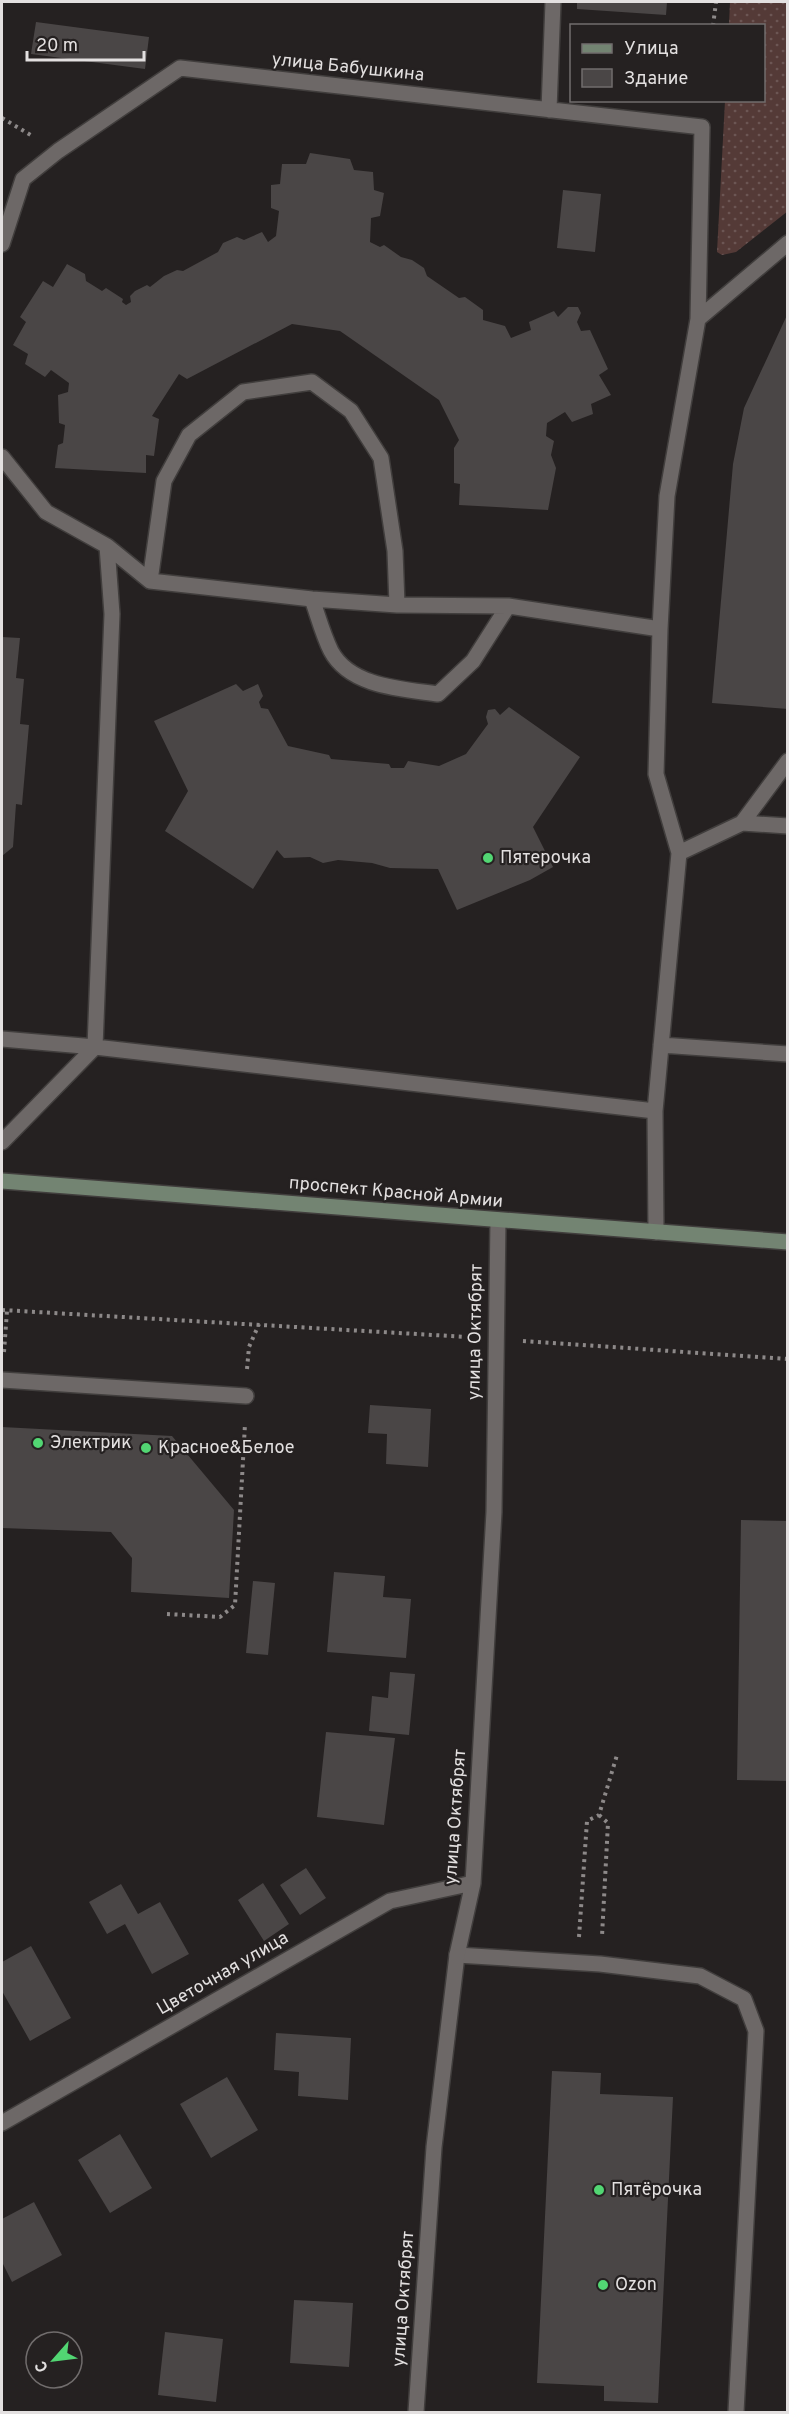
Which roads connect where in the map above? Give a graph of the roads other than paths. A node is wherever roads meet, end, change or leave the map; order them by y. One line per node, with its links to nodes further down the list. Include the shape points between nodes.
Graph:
1 (554, 2): 2 (street)
2 (549, 110): 4 (street, улица Бабушкина, via 180,68 23,179); 5 (street, улица Бабушкина, via 702,127)
3 (788, 243): 5 (street)
4 (2, 244)
5 (698, 319): 12 (street, via 667,496)
6 (2, 457): 7 (street, via 46,512)
7 (107, 546): 8 (street); 19 (street, via 112,614)
8 (150, 581): 9 (street); 10 (street, via 164,481 189,435 243,392 312,382 351,411 381,458 395,551)
9 (312, 599): 10 (street); 11 (street, via 332,653 356,676 396,688 438,693 473,661)
10 (397, 605): 11 (street)
11 (508, 606): 12 (street)
12 (660, 629): 16 (street, via 656,774)
13 (788, 761): 14 (street)
14 (742, 823): 15 (street); 16 (street)
15 (788, 826)
16 (679, 853): 18 (street)
17 (2, 1039): 19 (street)
18 (661, 1045): 20 (street); 21 (street)
19 (95, 1047): 21 (street); 22 (street)
20 (788, 1054)
21 (655, 1111): 25 (street)
22 (2, 1142)
23 (2, 1181): 24 (main road, проспект Красной Армии)
24 (498, 1220): 25 (main road, проспект Красной Армии); 29 (street, улица Октябрят, via 494,1512)
25 (656, 1232): 26 (main road, проспект Красной Армии)
26 (788, 1242)
27 (2, 1380): 28 (street)
28 (246, 1396)
29 (473, 1883): 30 (street, улица Октябрят); 31 (street, Цветочная улица, via 390,1901)
30 (457, 1955): 32 (street, улица Октябрят, via 434,2147); 33 (street, via 600,1964 700,1976 744,1999 756,2031)
31 (2, 2123)
32 (416, 2412)
33 (736, 2412)

